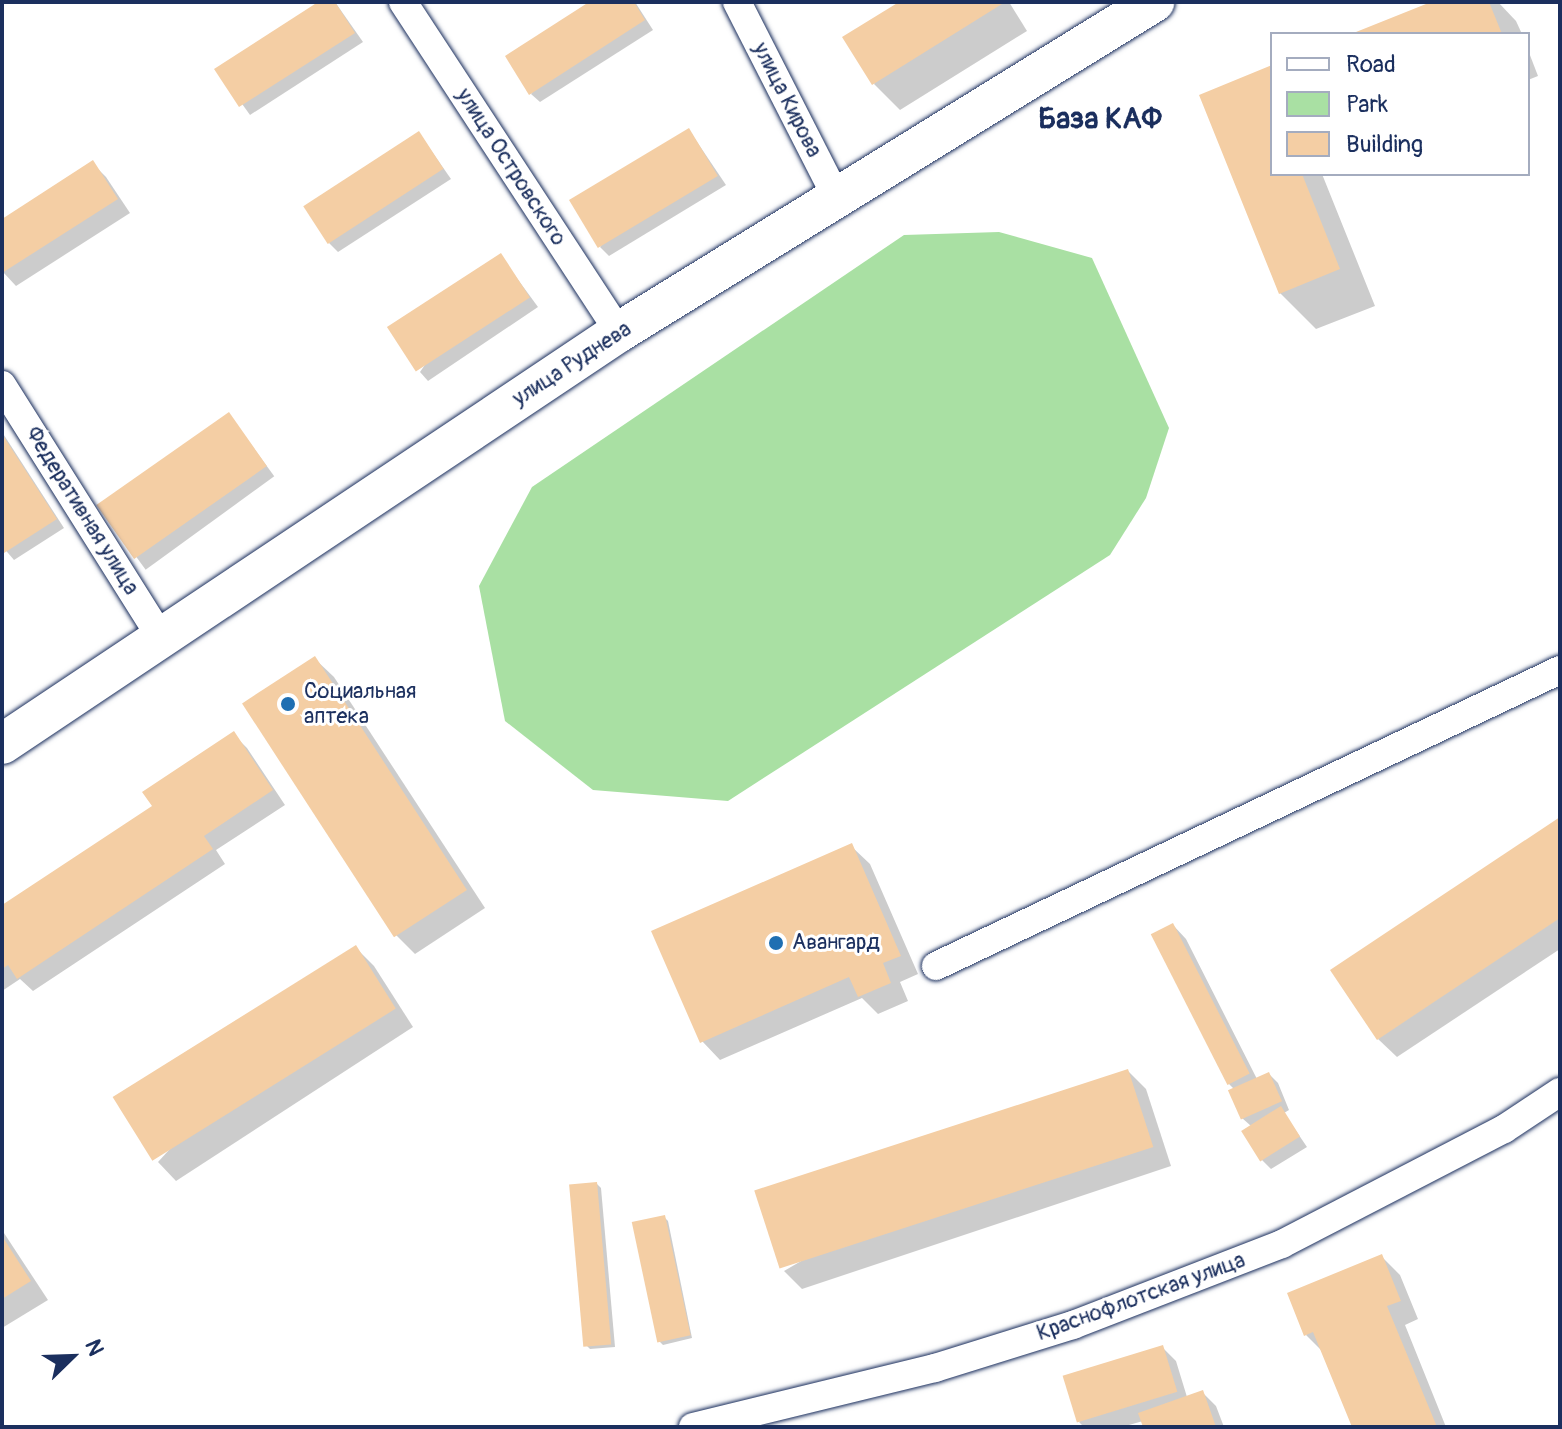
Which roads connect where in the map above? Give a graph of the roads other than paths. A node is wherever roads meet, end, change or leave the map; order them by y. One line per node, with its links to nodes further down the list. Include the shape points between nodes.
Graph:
1 (403, 2): 5 (street, улица Островского)
2 (737, 2): 4 (street, улица Кирова)
3 (1154, 2): 4 (main road, улица Руднева)
4 (837, 198): 5 (main road, улица Руднева)
5 (619, 332): 7 (main road, улица Руднева)
6 (2, 385): 7 (street, Федеративная улица)
7 (161, 637): 9 (main road, улица Руднева)
8 (1560, 670): 10 (street)
9 (2, 744)
10 (936, 966)
11 (1560, 1092): 12 (street, Краснофлотская улица, via 1504,1129 1282,1244 1073,1325 935,1368)
12 (710, 1425)

